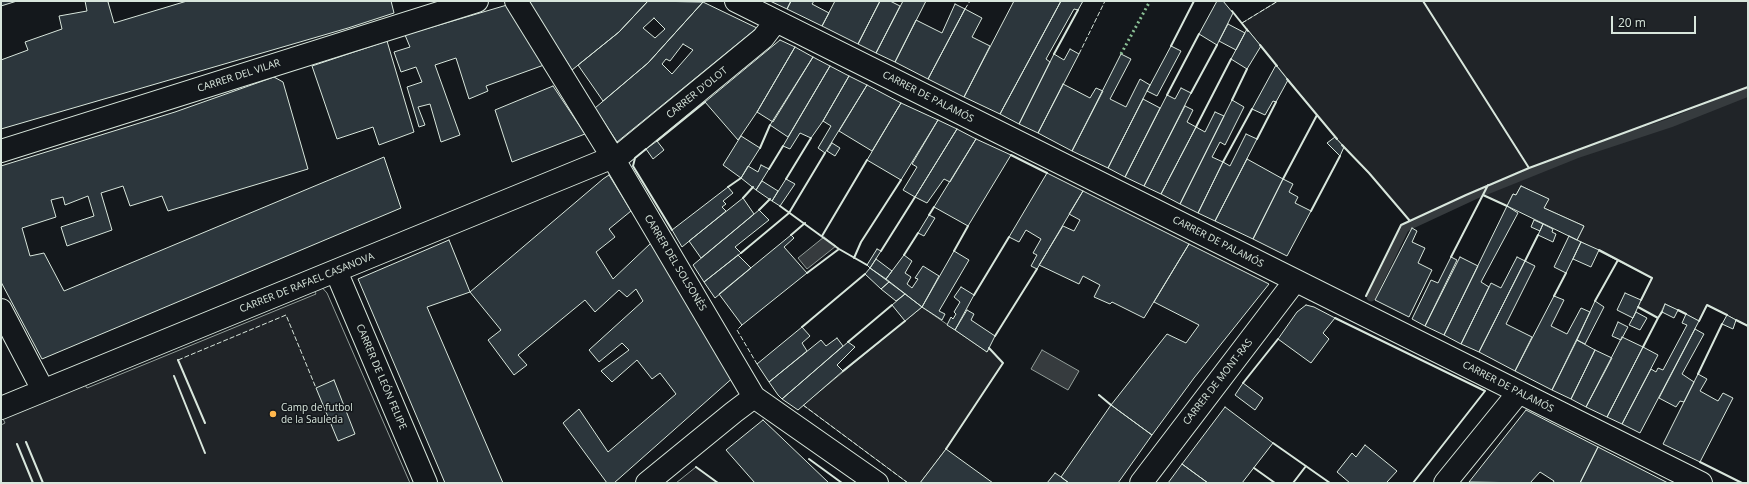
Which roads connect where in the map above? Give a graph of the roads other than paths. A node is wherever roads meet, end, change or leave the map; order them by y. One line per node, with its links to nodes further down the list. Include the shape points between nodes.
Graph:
1 (477, 1): 5 (street, CARRER DEL VILAR)
2 (516, 1): 6 (street, CARRER DEL SOLSONÈS)
3 (736, 1): 4 (street, CARRER DE PALAMÓS)
4 (776, 21): 6 (street, CARRER D'OLOT, via 763,38 623,153); 8 (street, CARRER DE PALAMÓS)
5 (1, 151)
6 (613, 158): 7 (street, CARRER DE RAFAEL CASANOVA); 12 (street, CARRER DEL SOLSONÈS)
7 (336, 271): 10 (street, CARRER DE RAFAEL CASANOVA); 14 (street, CARRER DE LEÓN FELIPE)
8 (1296, 281): 11 (street, CARRER DE PALAMÓS); 17 (street, CARRER DE MONT-RAS)
9 (1, 310): 10 (street)
10 (43, 390): 13 (street, CARRER DE RAFAEL CASANOVA)
11 (1519, 392): 18 (street); 19 (street, CARRER DE PALAMÓS)
12 (754, 397): 15 (street); 16 (street, CARRER DEL SOLSONÈS)
13 (1, 408)
14 (426, 483)
15 (647, 483)
16 (877, 483)
17 (1141, 483)
18 (1445, 483)
19 (1701, 483)

